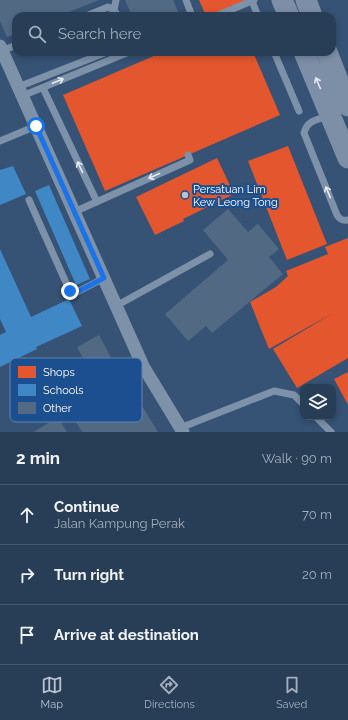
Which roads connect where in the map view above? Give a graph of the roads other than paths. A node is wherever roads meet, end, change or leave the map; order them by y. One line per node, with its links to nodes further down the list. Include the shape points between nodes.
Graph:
1 (116, 0): 8 (lane)
2 (186, 0): 9 (lane)
3 (253, 0): 10 (lane); 11 (lane)
4 (282, 0): 12 (main road)
5 (306, 0): 13 (main road)
6 (96, 12): 7 (lane, via 108,7)
7 (115, 12)
8 (116, 12)
9 (190, 12)
10 (225, 12)
11 (257, 12)
12 (286, 12)
13 (310, 12)
14 (12, 46): 15 (lane)
15 (1, 48): 22 (street)
16 (98, 56): 22 (lane)
17 (120, 56): 21 (lane, one-way to 17)
18 (276, 56): 24 (lane)
19 (306, 56): 23 (main road, one-way to 19)
20 (327, 56): 23 (main road)
21 (44, 88): 22 (lane); 30 (lane, one-way to 21)
22 (20, 92): 25 (street)
23 (339, 110): 28 (main road); 32 (lane, one-way to 23, via 339,219 304,133 309,123)
24 (299, 111)
25 (36, 126): 26 (lane); 31 (street)
26 (0, 141)
27 (189, 158): 30 (lane, one-way to 30)
28 (348, 158)
29 (29, 200): 34 (lane, via 70,291 77,292)
30 (97, 202): 31 (lane)
31 (74, 212): 34 (street)
32 (348, 220)
33 (210, 254): 35 (lane)
34 (104, 278): 35 (street)
35 (116, 306): 36 (street)
36 (139, 358)
37 (142, 364): 40 (street)
38 (300, 401): 40 (lane, via 294,395 274,391)
39 (319, 420): 41 (lane)
40 (182, 430)
41 (331, 432)

